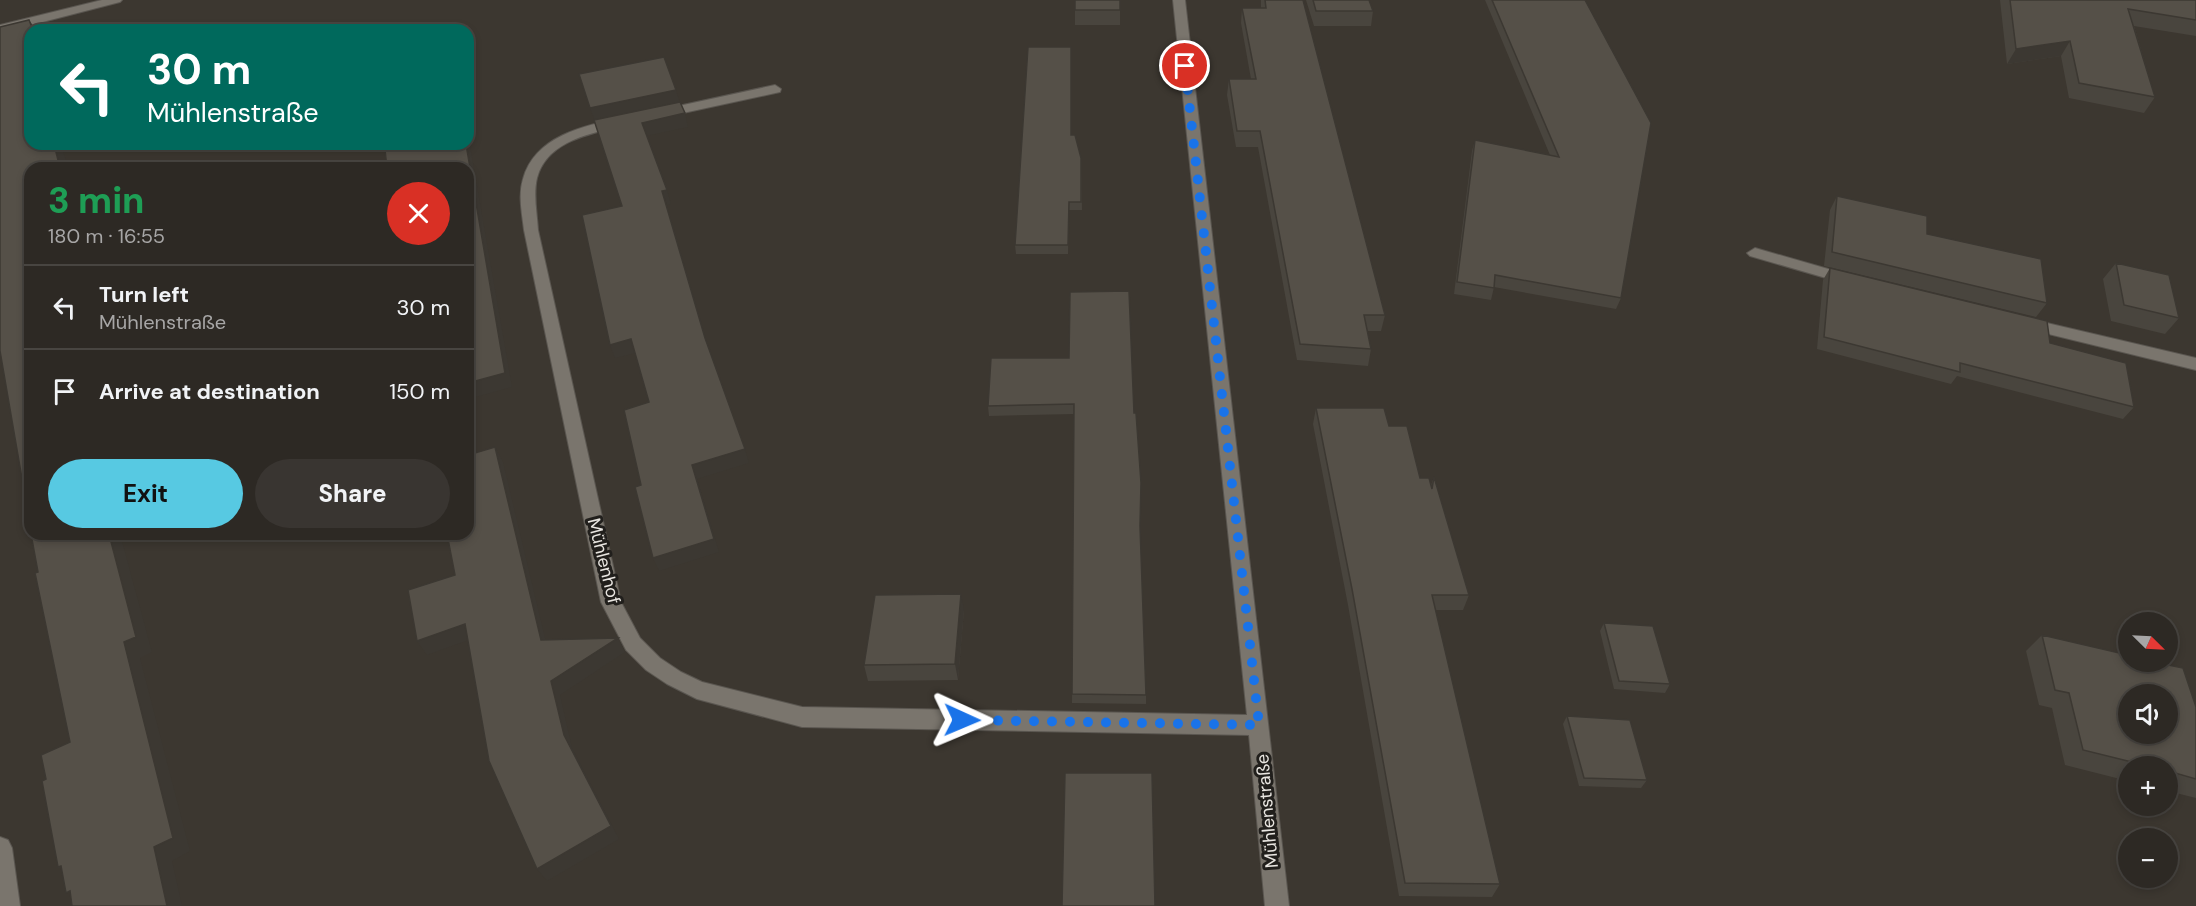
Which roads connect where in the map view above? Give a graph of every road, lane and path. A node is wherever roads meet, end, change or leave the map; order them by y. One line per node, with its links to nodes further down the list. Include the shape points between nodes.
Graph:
1 (116, 0): 3 (street)
2 (1179, 0): 9 (street, Mühlenstraße)
3 (0, 29)
4 (775, 89): 9 (street, Mühlenhof, via 588,129 552,147 532,169 528,190 531,230 611,602 633,644 653,664 697,690 802,717)
5 (1755, 253): 6 (street)
6 (1866, 284)
7 (2014, 320): 8 (street)
8 (2196, 364)
9 (1259, 725): 12 (street, Mühlenstraße)
10 (0, 848): 11 (street)
11 (8, 906)
12 (1276, 906)

